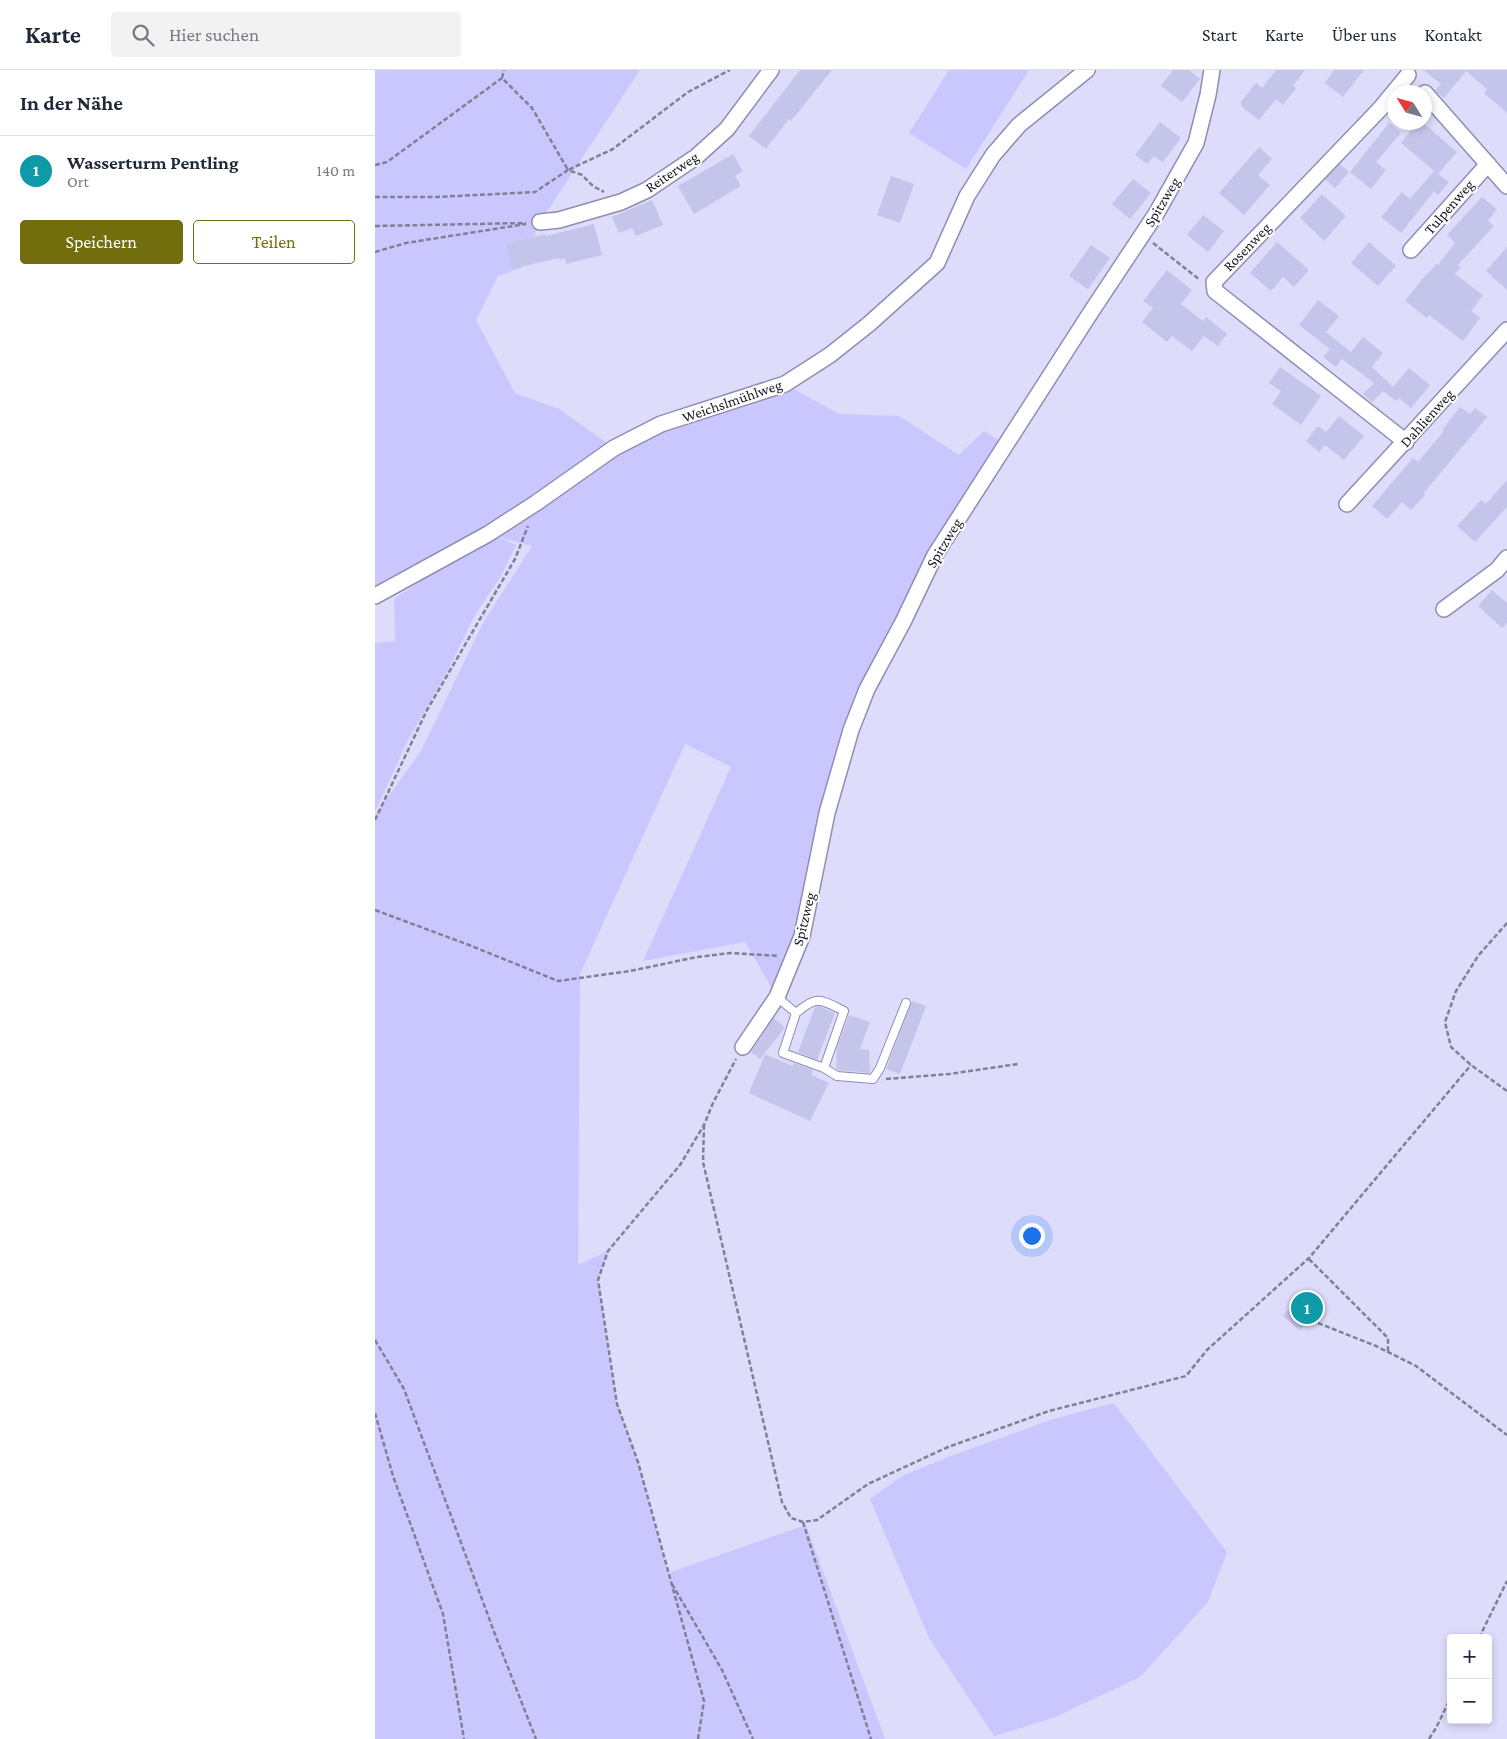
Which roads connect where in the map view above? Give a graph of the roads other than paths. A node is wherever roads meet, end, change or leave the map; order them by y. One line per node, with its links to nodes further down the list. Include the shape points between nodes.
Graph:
1 (771, 70): 9 (street, Reiterweg, via 727,129 696,157 647,190 621,202 559,220)
2 (1087, 70): 16 (street, Weichslmühlweg, via 1019,125 993,155 967,196 937,264 830,354 785,384 661,424 614,448 488,534)
3 (1212, 70): 18 (street, Spitzweg, via 1196,143 1156,214 935,555 867,690 851,730 827,813 802,936)
4 (1407, 72): 5 (street); 12 (street, Rosenweg, via 1380,109 1214,282 1215,292)
5 (1418, 85)
6 (1432, 102): 7 (street)
7 (1487, 164): 8 (street); 10 (street, Tulpenweg)
8 (1507, 186)
9 (540, 222)
10 (1411, 250)
11 (1507, 330): 12 (street, Dahlienweg)
12 (1406, 442): 13 (street, Dahlienweg)
13 (1347, 504)
14 (1507, 558): 15 (street)
15 (1502, 575): 17 (street)
16 (375, 596)
17 (1444, 609)
18 (777, 997): 20 (lane); 21 (street, Spitzweg)
19 (905, 1003): 22 (lane, via 873,1080 837,1076)
20 (795, 1013): 22 (lane, via 783,1053); 22 (lane, via 808,1002 821,1000 844,1011)
21 (743, 1047)
22 (824, 1068)

